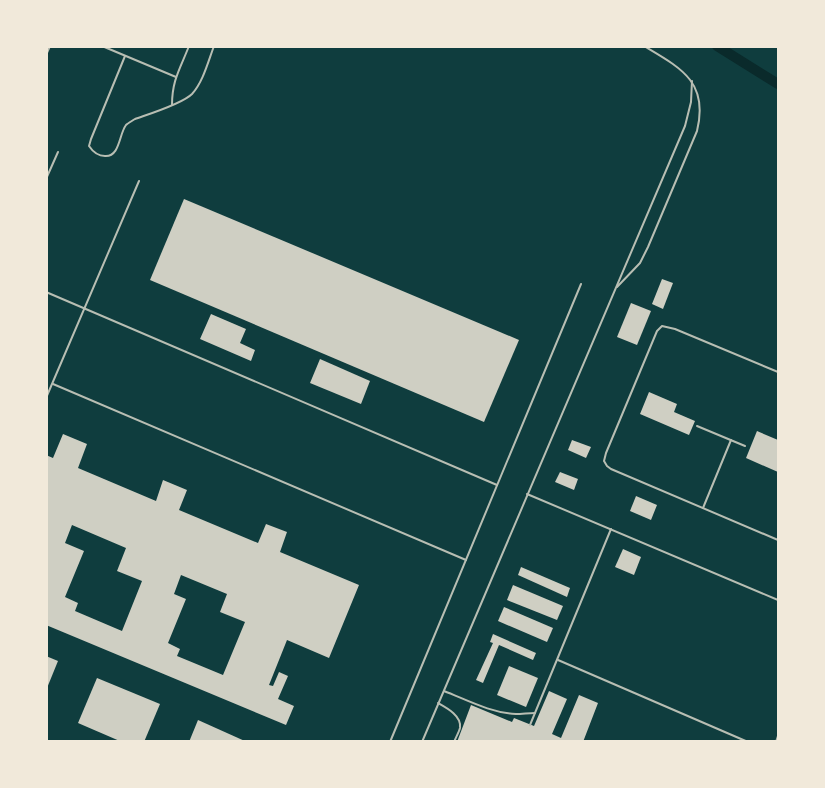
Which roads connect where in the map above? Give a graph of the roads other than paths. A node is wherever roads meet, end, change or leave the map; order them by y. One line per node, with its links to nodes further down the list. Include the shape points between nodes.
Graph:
1 (50, 46): 6 (lane)
2 (102, 46): 7 (lane)
3 (189, 46): 8 (lane)
4 (214, 46): 10 (lane, via 194,92)
5 (644, 46): 9 (lane)
6 (46, 55)
7 (124, 56): 8 (lane); 10 (lane, via 91,139 92,151 111,156 127,124)
8 (176, 76): 10 (lane)
9 (692, 81): 15 (lane, via 685,126); 15 (lane, via 700,111 697,131 640,263)
10 (172, 105)
11 (58, 152): 12 (lane)
12 (46, 179)
13 (139, 181): 17 (lane)
14 (581, 284): 24 (lane)
15 (615, 289): 25 (lane)
16 (46, 292): 17 (lane)
17 (85, 308): 19 (lane); 24 (lane)
18 (778, 372): 26 (lane, via 669,326 657,331 604,461 610,469)
19 (53, 384): 20 (lane); 29 (lane)
20 (46, 398)
21 (697, 426): 22 (lane)
22 (730, 440): 23 (lane); 26 (lane)
23 (745, 446)
24 (497, 485): 29 (lane)
25 (527, 494): 27 (lane); 32 (lane)
26 (703, 508): 28 (lane)
27 (611, 529): 30 (lane); 31 (lane)
28 (778, 540)
29 (466, 560): 37 (lane)
30 (778, 600)
31 (557, 660): 34 (lane); 40 (lane)
32 (444, 691): 33 (lane); 34 (lane, via 497,711)
33 (438, 703): 38 (lane); 39 (lane, via 460,722)
34 (535, 713): 35 (lane)
35 (530, 725)
36 (778, 736): 41 (lane)
37 (390, 741)
38 (422, 741)
39 (454, 741)
40 (748, 741)
41 (776, 741)

